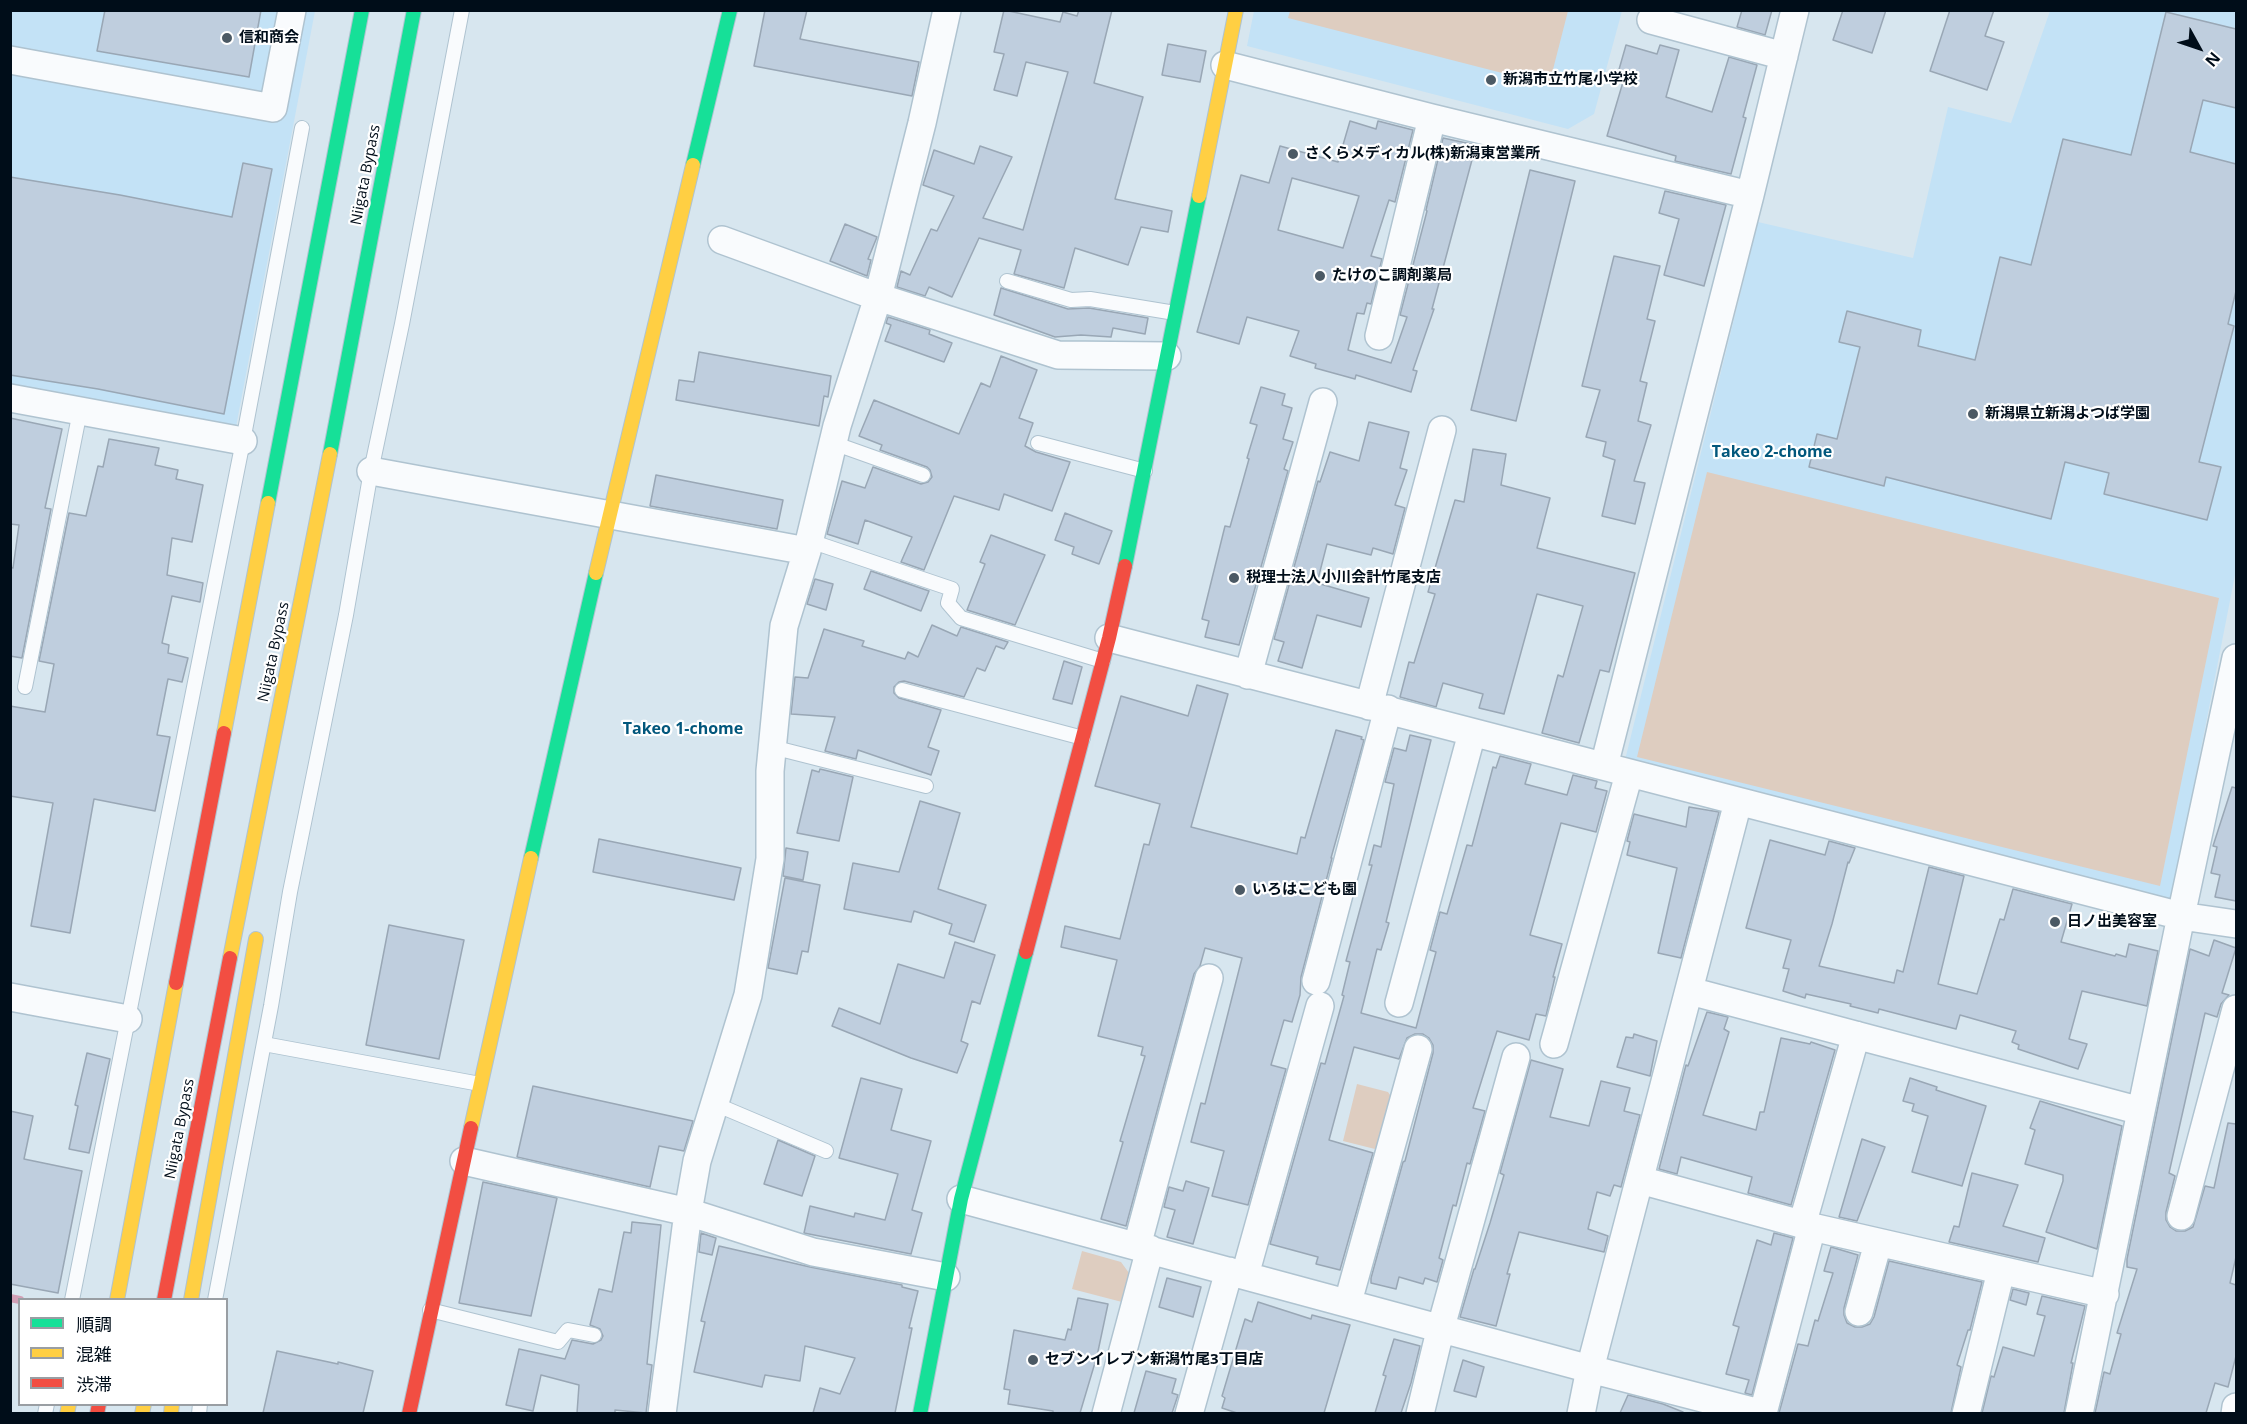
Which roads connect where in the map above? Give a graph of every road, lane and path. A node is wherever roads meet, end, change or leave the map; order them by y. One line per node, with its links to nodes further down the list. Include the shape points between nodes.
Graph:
1 (292, 10): 11 (street, via 273,108)
2 (362, 10): 65 (main road, Niigata Bypass)
3 (414, 10): 34 (main road, Niigata Bypass)
4 (462, 10): 29 (lane, via 402,324)
5 (730, 10): 32 (main road)
6 (947, 10): 18 (street)
7 (1236, 10): 12 (main road)
8 (1795, 10): 10 (street)
9 (1651, 20): 10 (street)
10 (1784, 56): 15 (street)
11 (10, 60)
12 (1225, 65): 13 (street); 19 (main road)
13 (1432, 118): 15 (street); 20 (street)
14 (302, 128): 26 (lane)
15 (1750, 195): 45 (street)
16 (722, 240): 18 (street)
17 (1007, 281): 19 (lane, via 1071,300 1090,299)
18 (878, 297): 21 (street, via 1058,355); 27 (street)
19 (1175, 313): 21 (main road)
20 (1379, 336)
21 (1167, 356): 30 (main road)
22 (10, 398): 24 (street)
23 (1323, 402): 37 (street)
24 (80, 411): 26 (street); 38 (lane)
25 (1442, 430): 41 (street)
26 (248, 442): 56 (lane)
27 (833, 442): 31 (lane); 33 (street)
28 (1038, 443): 30 (lane)
29 (363, 469): 32 (street); 58 (lane, via 346,615)
30 (1145, 471): 35 (main road)
31 (923, 474)
32 (609, 515): 33 (street); 62 (main road)
33 (809, 546): 35 (lane, via 952,589 948,603 961,618); 44 (street, via 784,626)
34 (302, 602): 40 (main road); 82 (main road, Niigata Bypass)
35 (1106, 650): 37 (street); 43 (main road)
36 (2236, 658): 48 (street)
37 (1248, 675): 41 (street)
38 (25, 687)
39 (902, 690): 43 (lane)
40 (293, 706)
41 (1378, 707): 42 (street); 77 (street, via 1318,994)
42 (1472, 733): 45 (street); 54 (street)
43 (1083, 738): 69 (main road)
44 (772, 747): 46 (lane); 63 (street, via 771,859 748,995)
45 (1616, 770): 47 (street); 59 (street)
46 (926, 786)
47 (1738, 802): 48 (street); 52 (street)
48 (2181, 916): 49 (street); 64 (street)
49 (2236, 924)
50 (258, 927): 83 (main road)
51 (1209, 978): 74 (street)
52 (1690, 991): 57 (street); 68 (street)
53 (10, 997): 56 (street)
54 (1399, 1003)
55 (2236, 1009): 71 (street)
56 (128, 1019): 80 (lane)
57 (1856, 1035): 64 (street); 72 (street)
58 (264, 1044): 62 (lane); 84 (lane)
59 (1554, 1044)
60 (1418, 1049): 85 (street)
61 (1516, 1057): 88 (street)
62 (481, 1084): 67 (main road)
63 (715, 1104): 66 (lane); 70 (street)
64 (2141, 1111): 79 (street)
65 (148, 1131): 75 (main road); 81 (main road, Niigata Bypass)
66 (826, 1151)
67 (464, 1161): 70 (street); 86 (main road)
68 (1640, 1179): 72 (street); 90 (street)
69 (961, 1199): 74 (street); 78 (main road)
70 (688, 1212): 78 (street, via 813,1252); 93 (street)
71 (2181, 1216)
72 (1807, 1226): 73 (street); 99 (street)
73 (1878, 1243): 76 (street); 87 (street)
74 (1143, 1248): 77 (street); 95 (street)
75 (112, 1255)
76 (2001, 1271): 79 (street); 100 (street)
77 (1237, 1273): 85 (street); 96 (street)
78 (946, 1277): 94 (main road)
79 (2105, 1294): 101 (street)
80 (72, 1298)
81 (117, 1298)
82 (164, 1298)
83 (191, 1298)
84 (215, 1298)
85 (1348, 1302): 88 (street)
86 (430, 1310): 89 (lane, via 558,1342 568,1330); 92 (main road)
87 (1859, 1312)
88 (1441, 1327): 90 (street); 97 (street)
89 (594, 1335)
90 (1590, 1369): 98 (street); 99 (street)
91 (2236, 1407): 102 (street)
92 (409, 1413)
93 (662, 1413)
94 (920, 1413)
95 (1106, 1413)
96 (1189, 1413)
97 (1419, 1413)
98 (1581, 1413)
99 (1763, 1413)
100 (1966, 1413)
101 (2079, 1413)
102 (2235, 1413)

